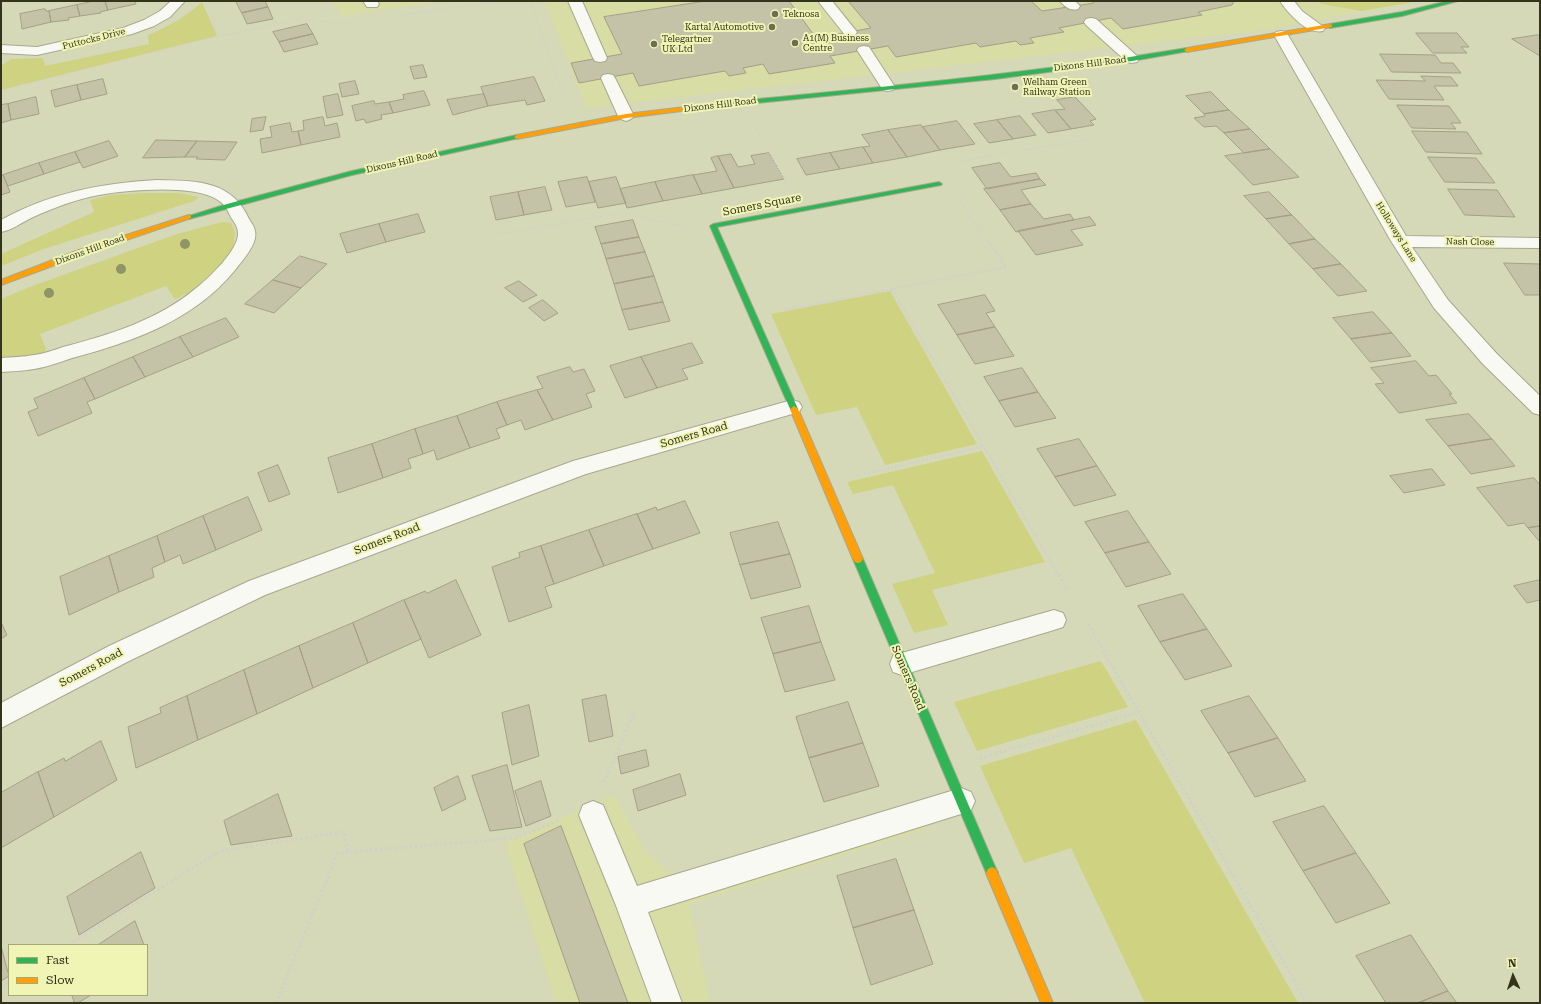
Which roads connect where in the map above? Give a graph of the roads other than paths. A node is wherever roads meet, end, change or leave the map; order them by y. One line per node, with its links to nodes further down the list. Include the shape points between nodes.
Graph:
1 (178, 1): 10 (street, Puttocks Drive, via 165,14 127,31 37,51)
2 (575, 1): 12 (street)
3 (826, 1): 8 (street)
4 (1287, 1): 7 (street, via 1297,14)
5 (1455, 1): 7 (street, Dixons Hill Road, via 1402,14)
6 (1091, 22): 13 (street)
7 (1318, 28): 9 (street, Dixons Hill Road)
8 (850, 32)
9 (1281, 35): 13 (street, Dixons Hill Road); 20 (street, Holloways Lane)
10 (1, 49)
11 (864, 50): 15 (street)
12 (600, 58)
13 (1132, 59): 15 (street, Dixons Hill Road, via 995,77)
14 (608, 78): 16 (street)
15 (888, 87): 16 (street, Dixons Hill Road)
16 (626, 116): 18 (street, Dixons Hill Road, via 422,156)
17 (939, 184): 24 (street, Somers Square, via 714,226)
18 (234, 204): 19 (street, via 215,191 186,186 131,186 89,192 47,205); 22 (street, Dixons Hill Road, via 79,253); 23 (street, via 247,232 243,247 230,265 197,298 140,328 93,346 29,363)
19 (1, 227)
20 (1400, 241): 21 (street, Nash Close); 25 (street, Holloways Lane, via 1441,304 1490,359)
21 (1540, 243)
22 (1, 283)
23 (1, 365)
24 (792, 407): 27 (street, Somers Road); 28 (street, Somers Road, via 581,467 257,588 118,654)
25 (1540, 408)
26 (1054, 620): 27 (street)
27 (902, 664): 29 (street, Somers Road)
28 (1, 716)
29 (961, 801): 31 (street); 33 (street, Somers Road)
30 (593, 815): 31 (street)
31 (630, 903): 32 (street)
32 (667, 1003)
33 (1047, 1003)

